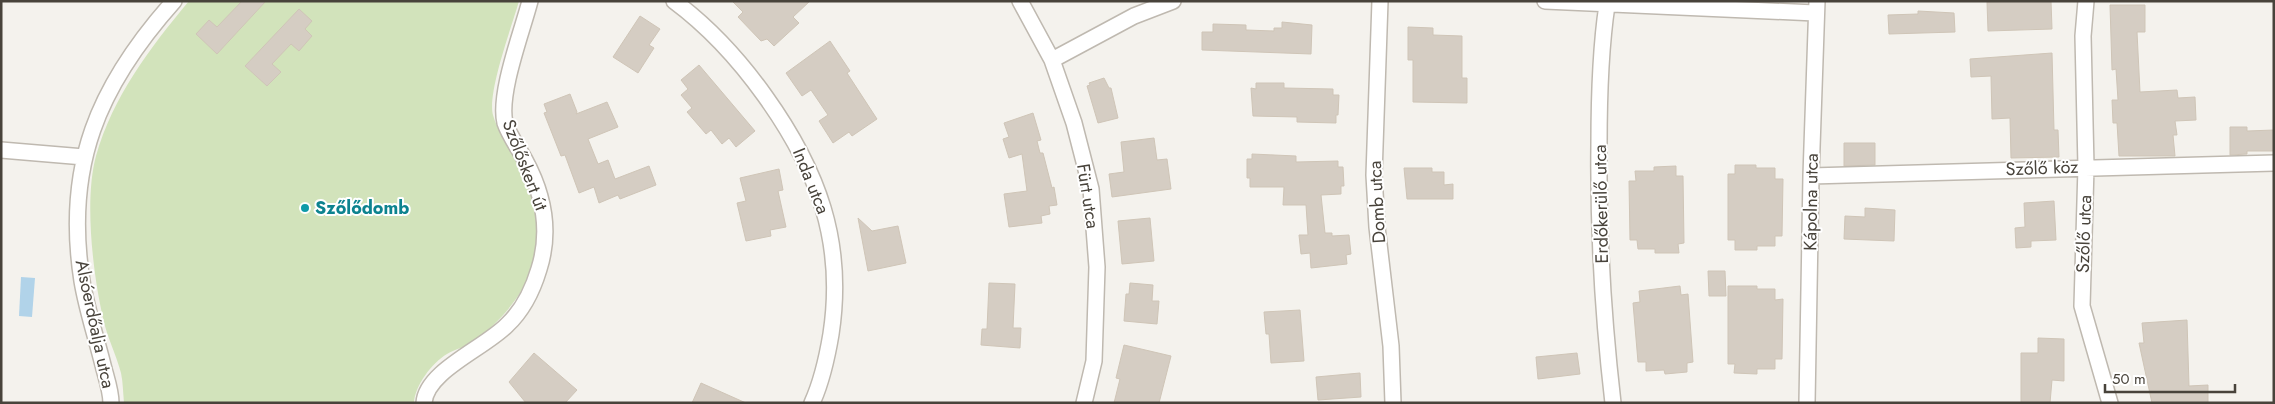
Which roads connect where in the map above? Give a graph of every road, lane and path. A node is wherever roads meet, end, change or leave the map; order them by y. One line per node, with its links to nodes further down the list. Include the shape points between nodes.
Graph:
1 (174, 1): 13 (street, Alsóerdőalja utca, via 120,70 97,114)
2 (530, 1): 18 (street, Szőlőskert út, via 504,98 506,124 533,175 542,200 544,249 530,291 509,324 490,342 440,374 424,396)
3 (674, 1): 19 (street, Inda utca, via 746,69 786,125 807,162 822,202 831,238 834,316 827,360)
4 (1020, 1): 11 (street, Fürt utca)
5 (1173, 1): 11 (street, via 1134,16)
6 (1380, 1): 21 (street, Domb utca, via 1374,175 1391,346)
7 (1545, 1): 9 (street)
8 (2086, 1): 15 (street, Szőlő utca, via 2083,36)
9 (1607, 5): 10 (street); 22 (street, Erdőkerülő utca, via 1602,39 1598,200)
10 (1816, 7): 16 (street, Kápolna utca)
11 (1052, 60): 20 (street, Fürt utca, via 1074,123 1091,189 1098,267 1094,361)
12 (1, 150): 13 (street)
13 (84, 157): 17 (street, Alsóerdőalja utca, via 77,225 82,282)
14 (2274, 163): 15 (street, Szőlő köz)
15 (2086, 167): 16 (street, Szőlő köz); 24 (street, Szőlő utca, via 2082,306)
16 (1811, 176): 23 (street, Kápolna utca)
17 (111, 403)
18 (424, 403)
19 (812, 403)
20 (1084, 403)
21 (1393, 403)
22 (1613, 403)
23 (1807, 403)
24 (2110, 403)

